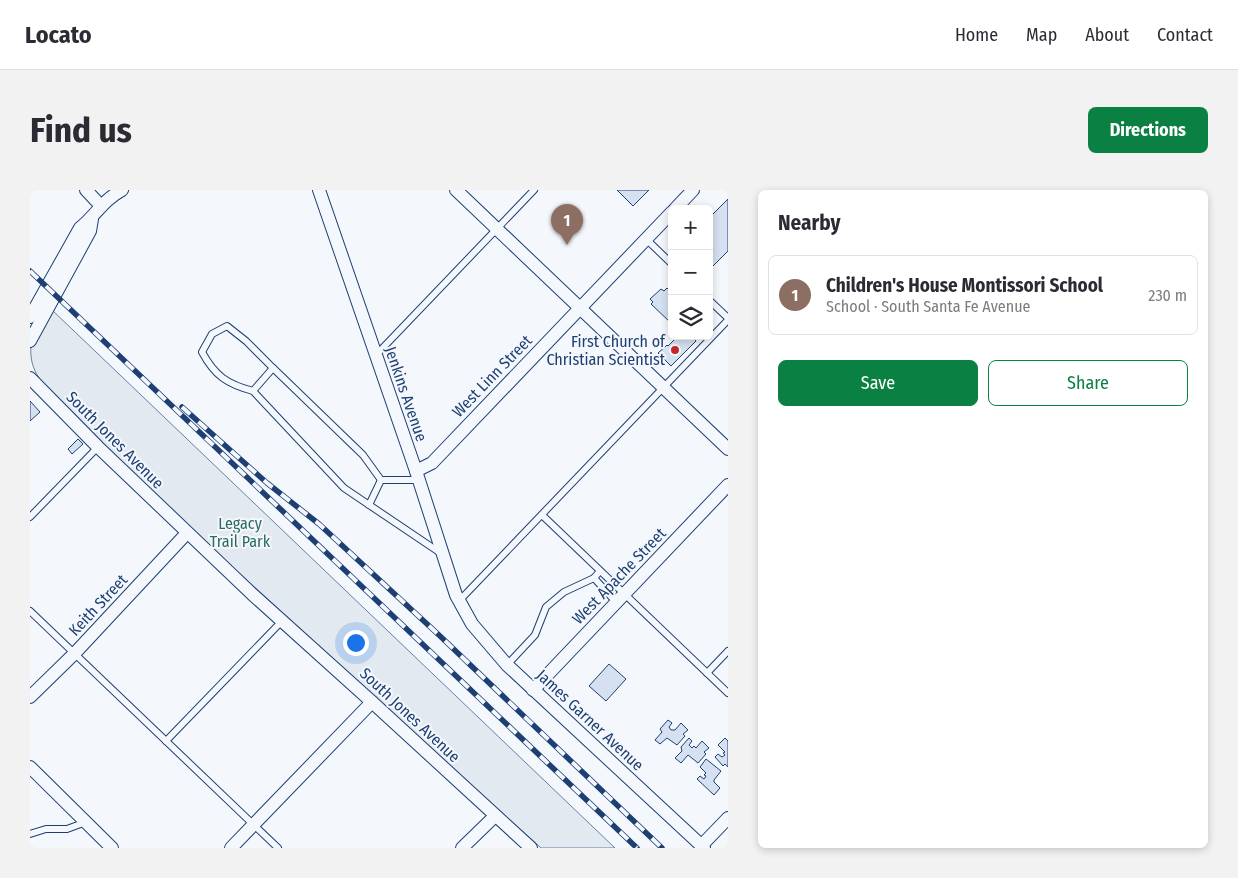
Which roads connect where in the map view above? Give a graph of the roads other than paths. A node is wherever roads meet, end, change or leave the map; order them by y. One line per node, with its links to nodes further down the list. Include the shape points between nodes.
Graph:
1 (86, 190): 8 (street)
2 (122, 190): 8 (street)
3 (319, 190): 19 (street, Jenkins Avenue)
4 (456, 190): 11 (street)
5 (534, 190): 11 (lane)
6 (693, 190): 7 (street)
7 (679, 205)
8 (101, 206): 10 (street)
9 (668, 216): 12 (street, West Linn Street)
10 (92, 218): 16 (street, via 80,228); 18 (street, via 90,230)
11 (496, 228): 15 (street); 19 (lane)
12 (646, 239): 13 (lane); 15 (street, West Linn Street)
13 (668, 260)
14 (713, 304): 17 (lane)
15 (579, 309): 22 (street); 26 (street, West Linn Street)
16 (30, 317)
17 (728, 319): 22 (lane)
18 (30, 341)
19 (376, 355): 26 (street, Jenkins Avenue)
20 (273, 368): 23 (lane); 23 (lane, via 227,326 212,334 202,352 211,369 235,386); 27 (lane, via 363,455)
21 (30, 378): 24 (street, South Jones Avenue)
22 (663, 388): 25 (street); 30 (lane)
23 (253, 391): 29 (lane, via 344,488)
24 (98, 447): 31 (lane); 32 (street, South Jones Avenue)
25 (728, 449)
26 (417, 476): 27 (lane); 33 (street, Jenkins Avenue)
27 (381, 480): 29 (lane)
28 (728, 485): 36 (street, West Apache Street)
29 (369, 505): 33 (lane)
30 (542, 515): 34 (lane); 37 (lane)
31 (30, 517)
32 (187, 533): 39 (street, South Jones Avenue); 41 (street, Keith Street)
33 (442, 555): 37 (street, Jenkins Avenue)
34 (600, 571): 35 (lane); 36 (lane)
35 (594, 578): 36 (lane); 42 (lane, via 546,607 535,635)
36 (620, 598): 43 (lane); 44 (street, West Apache Street)
37 (461, 605): 42 (street, James Garner Avenue, via 472,624)
38 (30, 611): 41 (lane)
39 (282, 621): 47 (street, South Jones Avenue); 48 (lane)
40 (728, 651): 43 (lane)
41 (75, 653): 46 (street, Keith Street); 48 (lane)
42 (506, 665): 44 (street, James Garner Avenue)
43 (707, 673): 45 (lane)
44 (533, 690): 55 (street, James Garner Avenue)
45 (728, 693)
46 (30, 697)
47 (372, 702): 50 (street, South Jones Avenue); 53 (street)
48 (166, 740): 53 (lane)
49 (30, 768): 52 (street)
50 (494, 816): 59 (street); 60 (street, South Jones Avenue)
51 (728, 818): 55 (street)
52 (86, 822): 54 (lane, via 67,829 46,829); 56 (street)
53 (253, 825): 57 (street); 58 (lane)
54 (30, 834)
55 (702, 847)
56 (112, 848)
57 (231, 848)
58 (278, 848)
59 (462, 848)
60 (530, 848)

